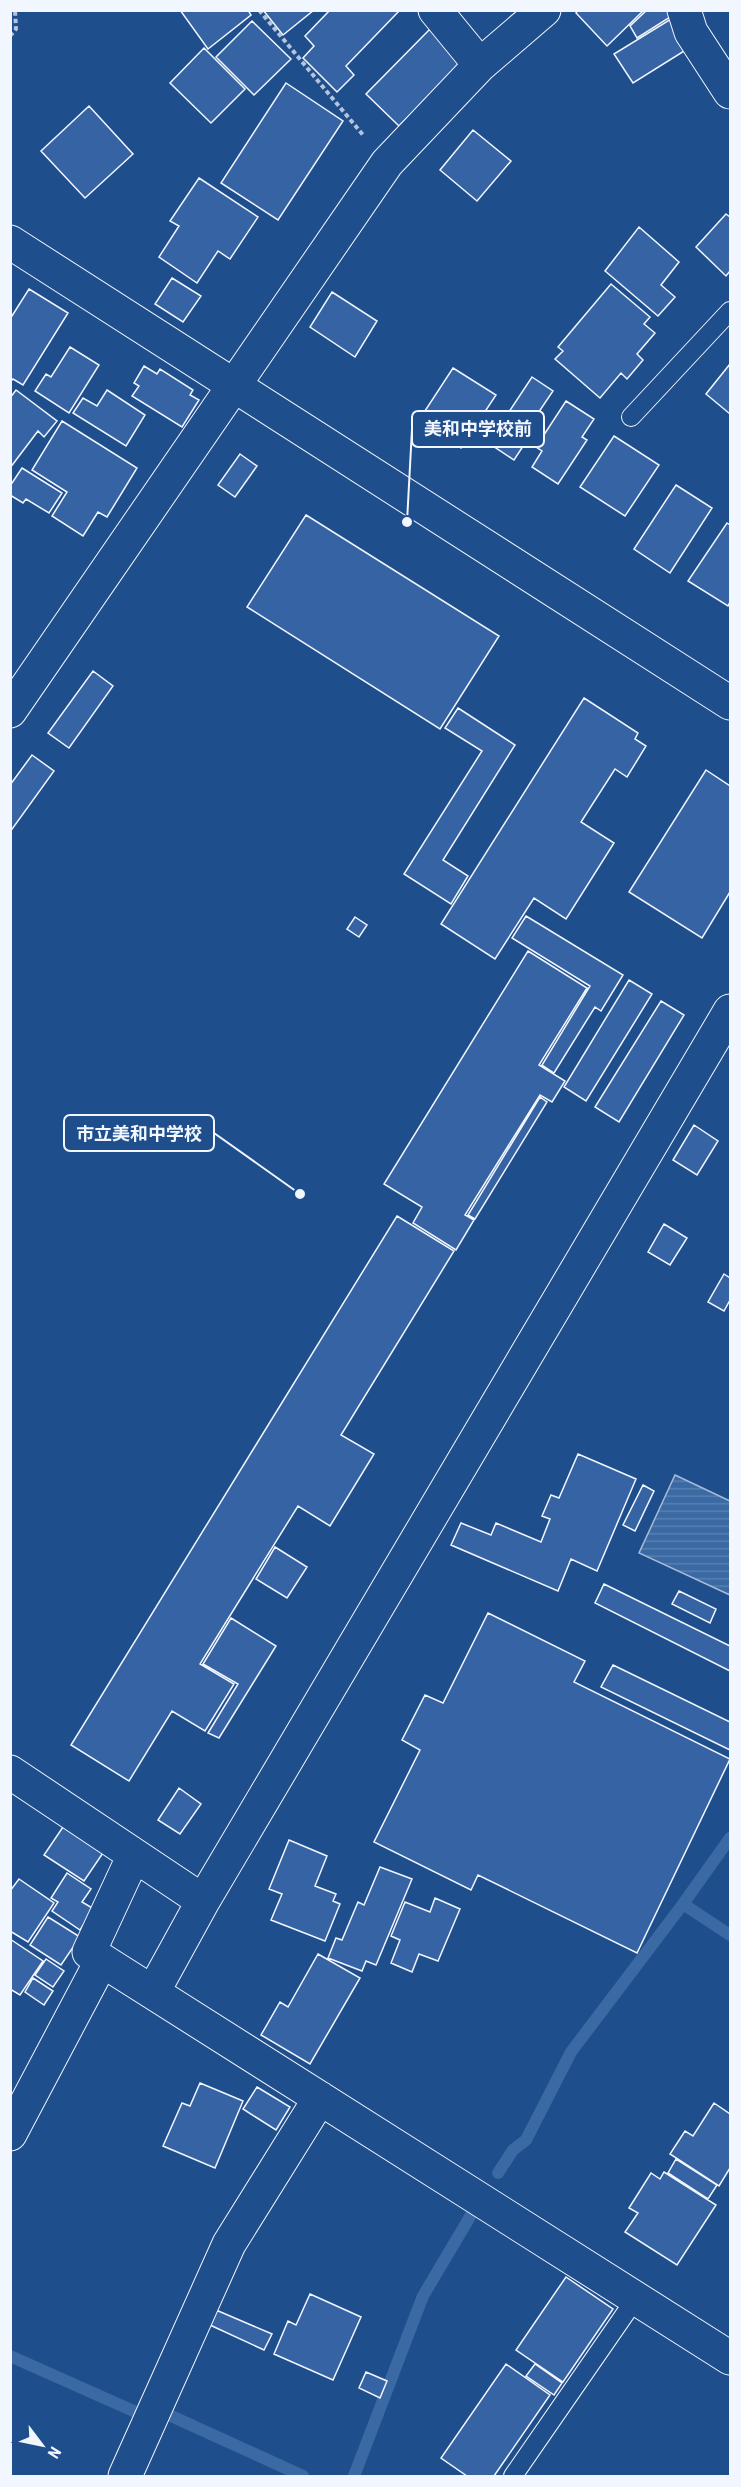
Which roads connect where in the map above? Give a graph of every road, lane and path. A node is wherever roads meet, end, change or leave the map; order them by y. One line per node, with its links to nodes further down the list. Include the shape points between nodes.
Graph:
1 (15, 10): 6 (path, via 16,29)
2 (259, 10): 9 (path)
3 (435, 10): 7 (street)
4 (544, 10): 7 (street)
5 (684, 10): 8 (street, via 691,32)
6 (10, 36)
7 (480, 65): 9 (street)
8 (730, 92)
9 (387, 163): 12 (street)
10 (10, 242): 12 (street)
11 (730, 311): 13 (lane)
12 (233, 384): 14 (street); 15 (street)
13 (631, 417)
14 (21, 676): 16 (street)
15 (730, 703)
16 (10, 711)
17 (730, 1011): 20 (street)
18 (10, 1772): 19 (street)
19 (134, 1855): 20 (street); 21 (street, via 89,1952)
20 (203, 1901): 22 (street)
21 (102, 1960): 22 (street); 24 (street)
22 (153, 1992): 23 (street)
23 (320, 2098): 25 (street); 27 (street, via 229,2244)
24 (10, 2134)
25 (636, 2298): 26 (street); 28 (lane)
26 (730, 2358)
27 (125, 2476)
28 (513, 2476)

